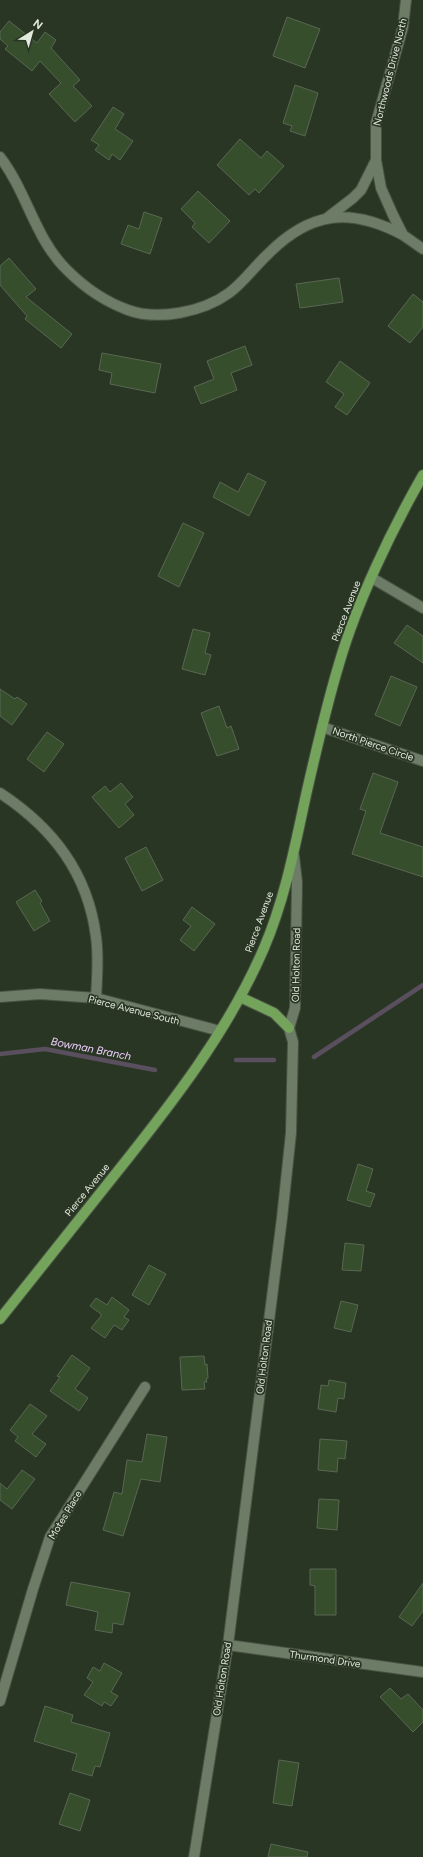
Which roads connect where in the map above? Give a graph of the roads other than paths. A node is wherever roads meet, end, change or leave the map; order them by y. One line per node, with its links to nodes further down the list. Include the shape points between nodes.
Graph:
1 (406, 0): 3 (street, Northwoods Drive North, via 403,27 376,123)
2 (0, 157): 4 (street, via 14,177 43,239 66,269 84,285 112,303 129,310 161,315 182,313 217,300 229,293 286,237)
3 (376, 160): 4 (street, via 361,190); 5 (street, Northwoods Drive North, via 381,188)
4 (326, 218): 5 (street, via 351,216 372,220)
5 (403, 235): 6 (street, Northwoods Drive North)
6 (423, 249)
7 (423, 475): 8 (main road, Pierce Avenue, via 397,523)
8 (372, 578): 9 (street); 10 (main road, Pierce Avenue, via 339,663)
9 (423, 608)
10 (322, 727): 11 (street, North Pierce Circle); 13 (main road, Pierce Avenue)
11 (423, 761)
12 (0, 793): 16 (street, via 38,821 60,846 81,883 90,906 96,937)
13 (294, 856): 15 (main road, Pierce Avenue, via 265,947); 17 (street, Old Holton Road, via 298,882 295,1008)
14 (0, 997): 16 (street, Pierce Avenue South, via 40,994)
15 (240, 997): 17 (main road, via 274,1013); 18 (main road, Pierce Avenue)
16 (96, 998): 18 (street, Pierce Avenue South)
17 (289, 1028): 21 (street, Old Holton Road, via 293,1042 291,1133)
18 (220, 1031): 19 (main road, Pierce Avenue, via 160,1118)
19 (0, 1319)
20 (144, 1387): 23 (street, Motes Place, via 50,1537)
21 (228, 1646): 22 (street, Thurmond Drive); 24 (street, Old Holton Road)
22 (423, 1672)
23 (0, 1701)
24 (194, 1857)

